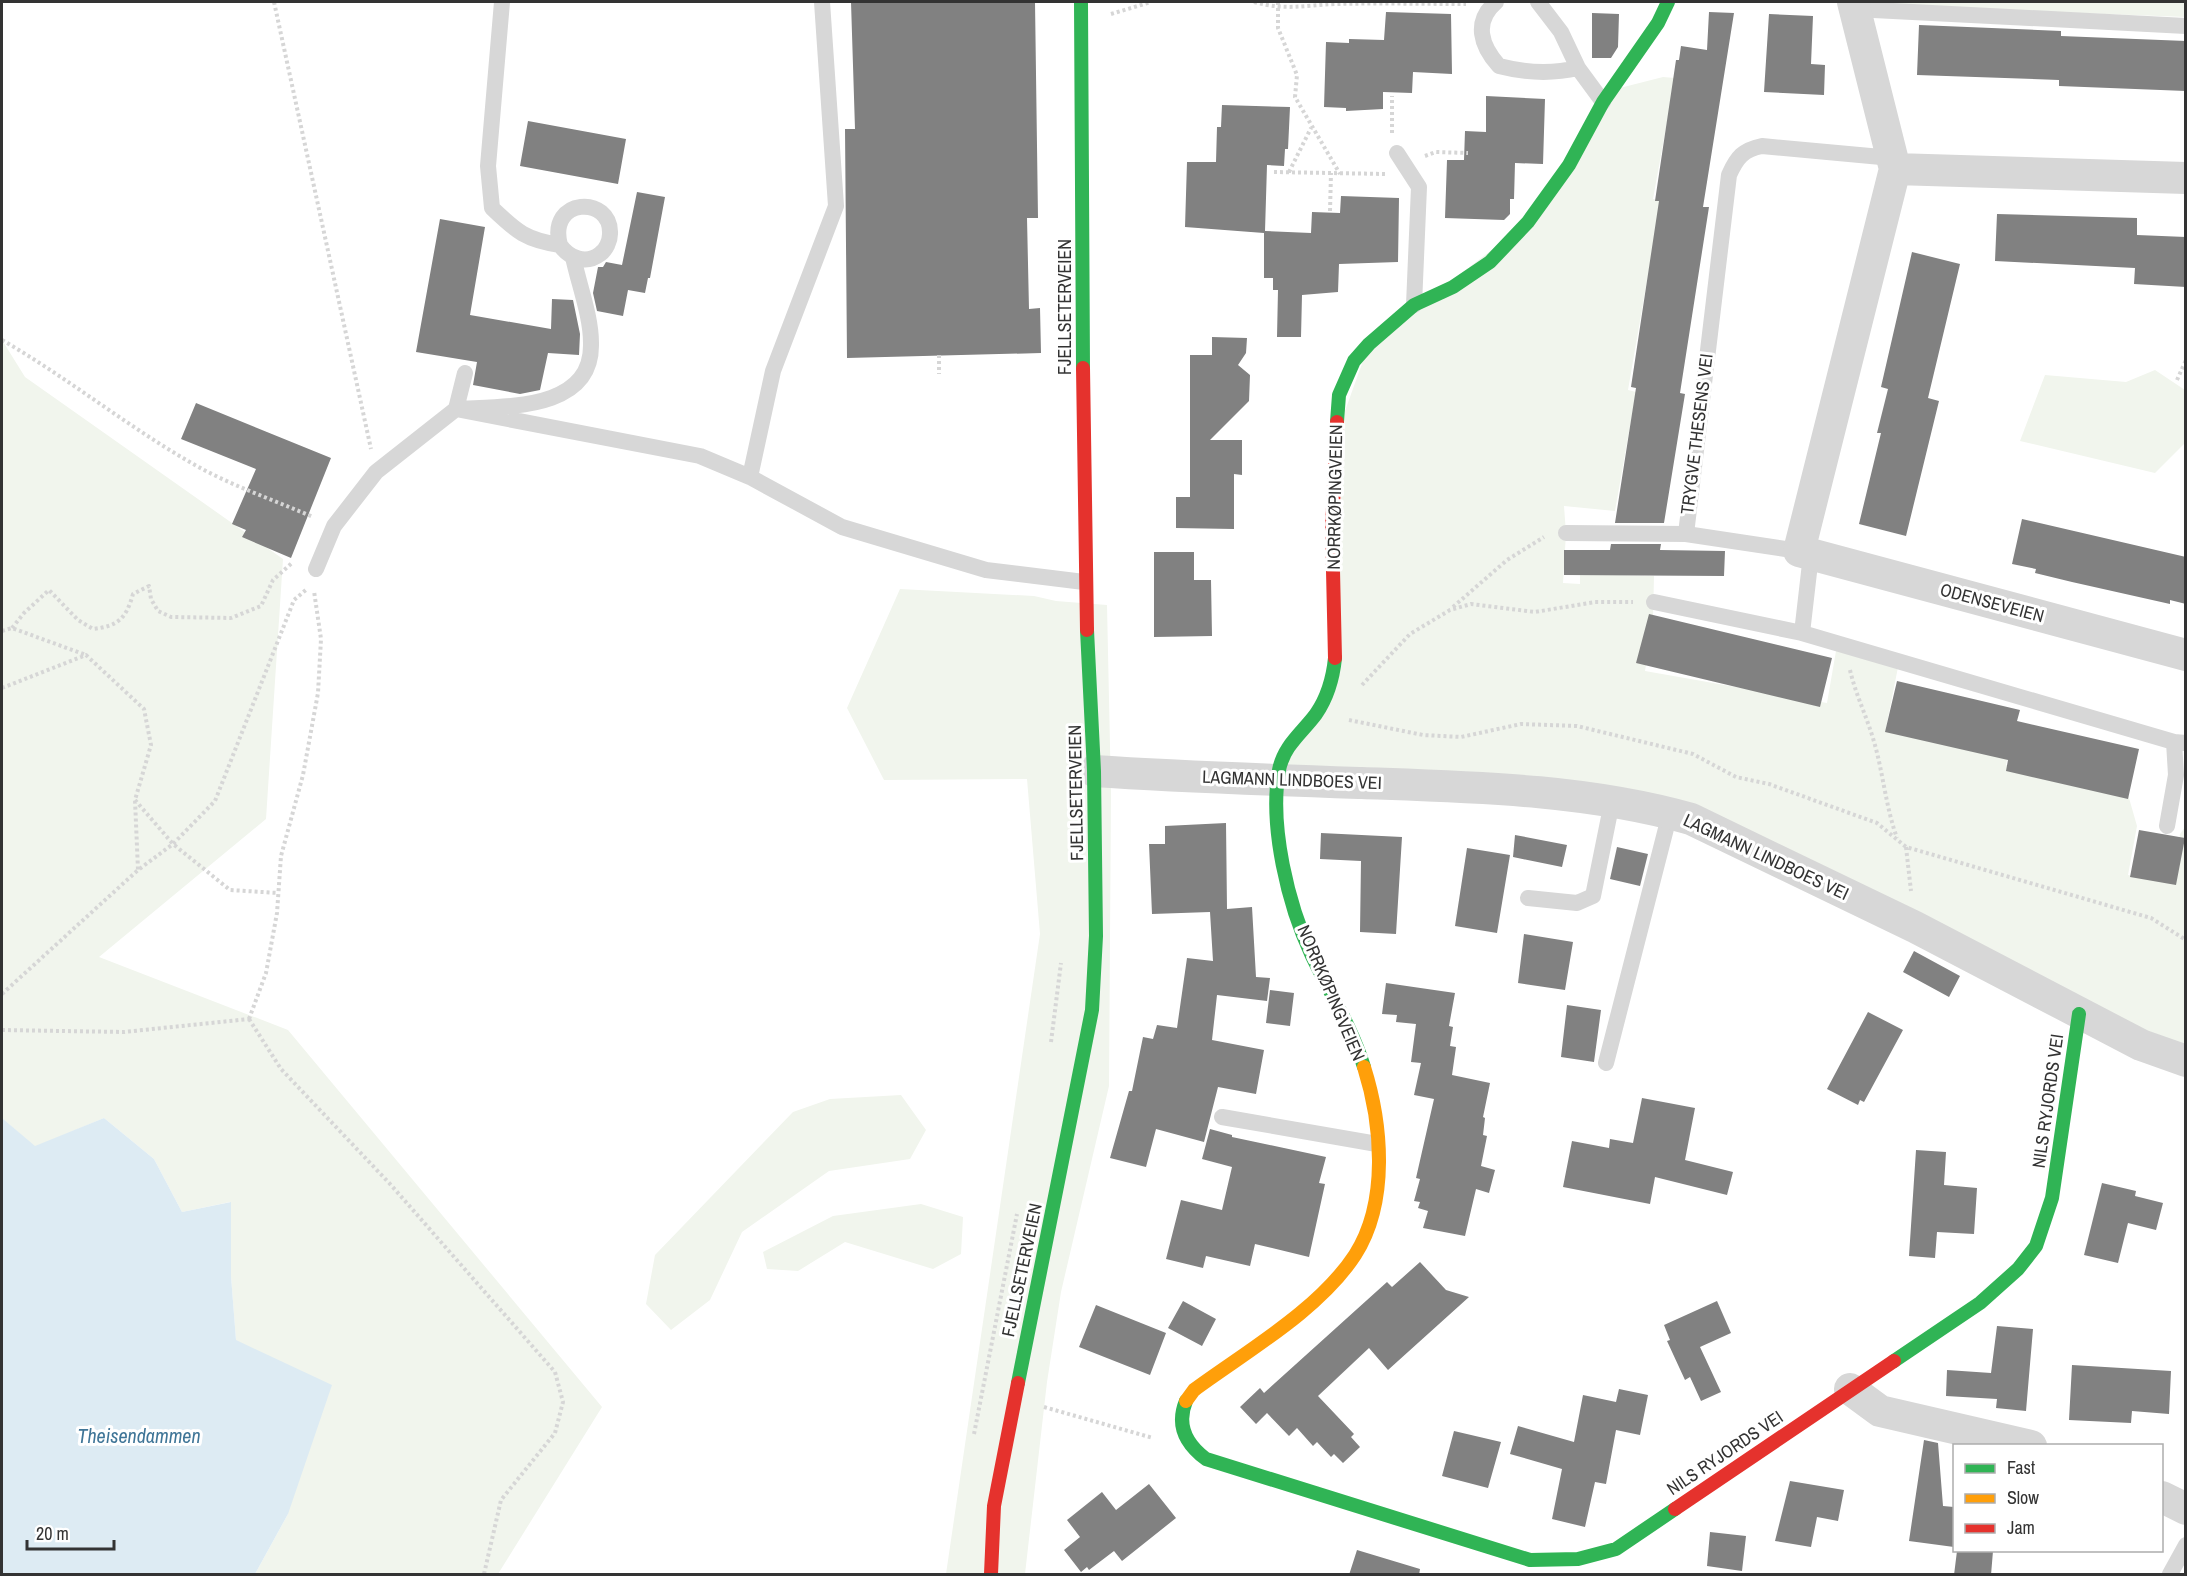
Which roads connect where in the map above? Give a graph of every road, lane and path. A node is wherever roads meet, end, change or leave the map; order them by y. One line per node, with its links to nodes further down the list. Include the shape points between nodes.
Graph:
1 (274, 2): 39 (path)
2 (502, 2): 29 (lane, via 488,166 492,208 532,241)
3 (822, 2): 40 (lane, via 836,206 773,371)
4 (1081, 2): 47 (street, FJELLSETERVEIEN)
5 (1151, 2): 13 (path)
6 (1254, 2): 12 (path)
7 (1278, 2): 12 (path)
8 (1495, 2): 12 (path); 15 (lane, via 1484,14 1480,29 1482,41 1499,66 1540,72)
9 (1538, 2): 15 (lane, via 1561,32)
10 (1668, 2): 17 (street, NORRKØPINGVEIEN, via 1658,23)
11 (1854, 5): 14 (lane); 21 (street)
12 (1277, 8): 18 (path, via 1278,28 1296,75 1295,97)
13 (1100, 15)
14 (2186, 26)
15 (1578, 68): 17 (lane)
16 (1392, 96): 19 (path, via 1392,144)
17 (1603, 102): 31 (street, NORRKØPINGVEIEN, via 1569,165 1528,222 1490,262 1453,287)
18 (1311, 127): 24 (path); 26 (path)
19 (1397, 153): 22 (lane)
20 (1468, 153): 22 (path, via 1436,152 1420,158)
21 (1893, 163): 27 (street); 43 (lane, TRYGVE THESENS VEI, via 1762,146 1737,157 1729,175); 44 (street)
22 (1408, 170): 26 (path, via 1390,175); 31 (lane, via 1419,187)
23 (1274, 172): 24 (path)
24 (1289, 172): 25 (path)
25 (1330, 173): 26 (path); 28 (path)
26 (1340, 174)
27 (2186, 178)
28 (1330, 211)
29 (560, 245): 30 (lane); 30 (lane, via 560,221 574,207 589,206 605,215 610,240 602,253 592,258)
30 (573, 257): 38 (lane, via 591,342 589,366 575,385 542,403)
31 (1414, 305): 61 (street, NORRKØPINGVEIEN, via 1369,344 1354,362 1339,395 1332,527 1332,681 1318,711 1293,738 1281,760)
32 (2, 340): 41 (path, via 197,466)
33 (939, 356): 36 (path)
34 (2186, 360): 37 (path)
35 (465, 373): 38 (lane)
36 (939, 374)
37 (2177, 380)
38 (456, 409): 39 (lane); 40 (lane, via 700,456)
39 (376, 472): 41 (lane)
40 (750, 477): 47 (lane, via 842,527 986,570)
41 (334, 526): 46 (lane)
42 (1566, 533): 43 (lane); 49 (path, via 1550,534 1507,560)
43 (1686, 534): 44 (lane, TRYGVE THESENS VEI)
44 (1805, 553): 52 (lane); 54 (street, ODENSEVEIEN)
45 (299, 556): 50 (path, via 273,580 261,606 231,618 171,617 158,611 149,586 133,594 128,613 111,627 93,629 78,620 49,590)
46 (315, 576): 67 (path, via 294,600 215,801); 70 (path, via 321,639 318,693 303,775 281,856)
47 (1084, 582): 60 (street, FJELLSETERVEIEN)
48 (1654, 602): 49 (path, via 1595,602 1535,612 1471,604); 52 (lane)
49 (1450, 610): 57 (path, via 1410,634)
50 (12, 628): 51 (path); 55 (path)
51 (2, 631)
52 (1802, 633): 53 (lane)
53 (1844, 646): 59 (lane); 66 (path, via 1855,691 1872,735 1887,812)
54 (2186, 654)
55 (86, 655): 56 (path); 62 (path, via 144,709 151,745)
56 (2, 688)
57 (1359, 690)
58 (1341, 718): 66 (path, via 1423,735 1461,737 1521,724 1576,726 1693,754 1736,777 1769,784 1877,823)
59 (2180, 743): 65 (lane)
60 (1094, 771): 61 (street, LAGMANN LINDBOES VEI); 86 (street, FJELLSETERVEIEN, via 1096,936 1092,1010)
61 (1278, 781): 63 (street, LAGMANN LINDBOES VEI, via 1468,786); 83 (street, NORRKØPINGVEIEN, via 1278,822 1289,887 1305,940 1360,1054 1373,1103)
62 (135, 800): 67 (path); 69 (path)
63 (1612, 802): 64 (street, LAGMANN LINDBOES VEI); 71 (lane, via 1593,896 1577,903)
64 (1670, 813): 72 (street, LAGMANN LINDBOES VEI, via 1691,819); 81 (lane)
65 (2167, 826)
66 (1897, 839): 68 (path)
67 (173, 844): 69 (path); 70 (path, via 230,890)
68 (1906, 847): 72 (path); 73 (path, via 2151,918)
69 (138, 870): 75 (path)
70 (278, 893): 77 (path, via 266,973)
71 (1528, 898)
72 (1915, 927): 76 (street, LAGMANN LINDBOES VEI)
73 (2186, 940)
74 (1061, 960): 79 (path)
75 (2, 994)
76 (2079, 1014): 80 (street, LAGMANN LINDBOES VEI, via 2141,1045); 85 (street, NILS RYJORDS VEI, via 2052,1198 2036,1246 2018,1269 1980,1303)
77 (249, 1019): 78 (path, via 124,1032); 93 (path, via 281,1069 391,1185 555,1372 563,1402 555,1433 501,1500)
78 (2, 1030)
79 (1050, 1051)
80 (2186, 1061)
81 (1606, 1063)
82 (1222, 1118): 83 (lane)
83 (1377, 1144): 87 (street, NORRKØPINGVEIEN, via 1372,1216 1356,1254 1303,1308 1194,1390 1182,1407)
84 (1018, 1210): 89 (path)
85 (1850, 1389): 87 (street, NILS RYJORDS VEI, via 1616,1549 1578,1559 1530,1560 1206,1460 1189,1446); 88 (street, via 1880,1411)
86 (1014, 1399): 87 (path, via 1154,1438); 94 (street, FJELLSETERVEIEN, via 994,1506)
87 (1182, 1428)
88 (2022, 1444)
89 (972, 1446)
90 (2163, 1498): 91 (street)
91 (2186, 1509)
92 (2186, 1545): 95 (lane)
93 (484, 1575)
94 (991, 1575)
95 (2170, 1575)

